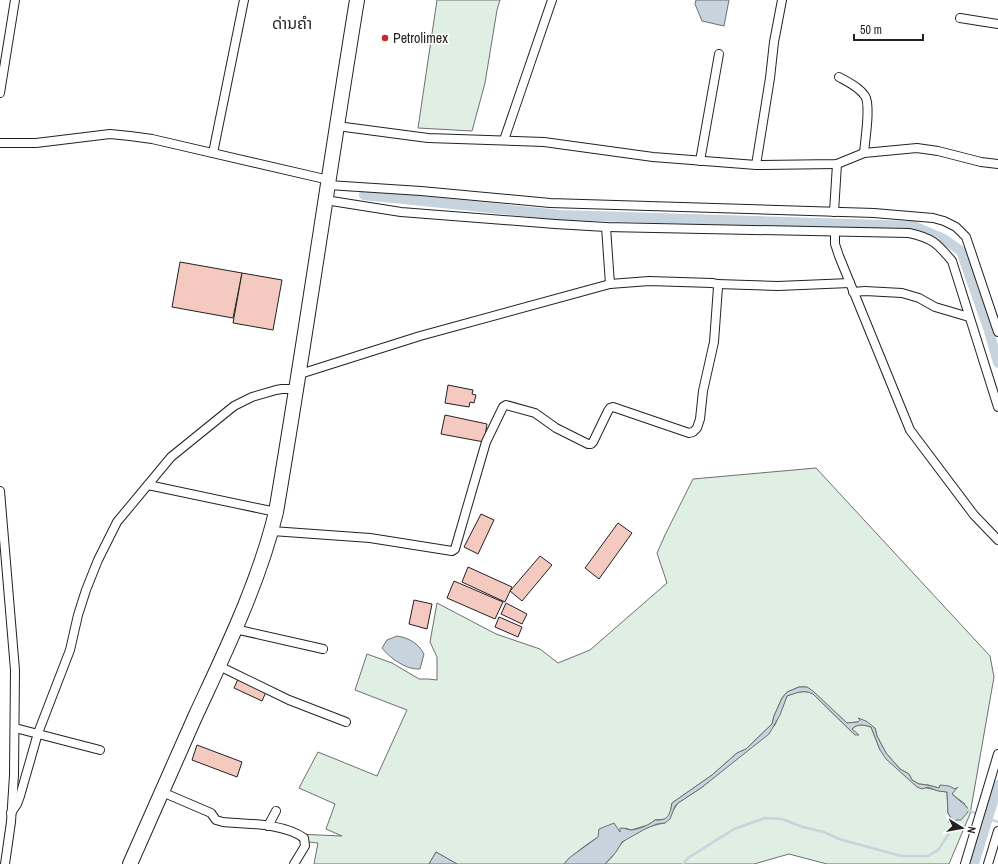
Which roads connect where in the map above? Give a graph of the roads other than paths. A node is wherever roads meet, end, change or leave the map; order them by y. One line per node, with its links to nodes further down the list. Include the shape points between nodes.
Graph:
1 (15, 0): 10 (street)
2 (244, 0): 15 (street)
3 (357, 0): 11 (highway)
4 (552, 0): 12 (street)
5 (782, 0): 19 (street)
6 (960, 18): 7 (street)
7 (998, 24)
8 (719, 54): 16 (street)
9 (839, 77): 14 (street, via 853,85 865,97 868,105)
10 (0, 93)
11 (337, 126): 12 (street, via 428,138); 20 (highway)
12 (504, 140): 16 (street, via 544,142)
13 (0, 143): 15 (street, via 36,143 110,134 152,139)
14 (864, 152): 17 (street); 18 (street, via 918,148)
15 (213, 153): 20 (street)
16 (700, 161): 19 (street)
17 (837, 164): 19 (street); 22 (street)
18 (998, 164)
19 (756, 165)
20 (328, 182): 21 (highway); 22 (street, via 550,203)
21 (325, 200): 23 (street, via 409,213); 31 (highway)
22 (834, 212): 30 (street, via 933,218 956,227 966,237)
23 (606, 227): 24 (street); 26 (street)
24 (835, 232): 25 (street, via 835,244); 29 (street, via 909,233 924,236 939,246 952,261)
25 (850, 283): 27 (street, via 778,286); 28 (street)
26 (610, 284): 27 (street, via 649,281); 31 (street, via 420,336)
27 (717, 284): 37 (street, via 714,342 703,391 700,419 693,432 689,433 613,407 608,411 593,442 588,444 556,428 535,413 506,405 486,442 455,549 452,551 370,538)
28 (853, 292): 29 (street, via 902,292); 38 (street, via 910,430 974,515)
29 (970, 317): 33 (street)
30 (998, 332)
31 (300, 374): 32 (highway)
32 (297, 389): 34 (street, via 276,390 252,397 234,406 171,457); 36 (highway)
33 (998, 407)
34 (148, 485): 36 (street); 44 (street, via 117,522 98,560 78,615 70,650)
35 (0, 491): 43 (street, via 15,670)
36 (276, 512): 37 (highway)
37 (272, 531): 39 (highway)
38 (998, 540)
39 (235, 629): 40 (street); 41 (highway)
40 (323, 650)
41 (219, 666): 42 (street, via 289,700); 47 (highway)
42 (346, 722)
43 (14, 728): 44 (street); 49 (street)
44 (38, 733): 45 (street); 49 (street, via 20,796)
45 (100, 750)
46 (998, 754): 55 (street)
47 (162, 792): 50 (street, via 211,813 216,820); 53 (highway)
48 (276, 811): 50 (street)
49 (11, 813): 52 (street)
50 (268, 826): 54 (street, via 295,832 304,838 305,846)
51 (998, 830): 56 (street)
52 (5, 864)
53 (130, 864)
54 (294, 864)
55 (965, 864)
56 (988, 864)

